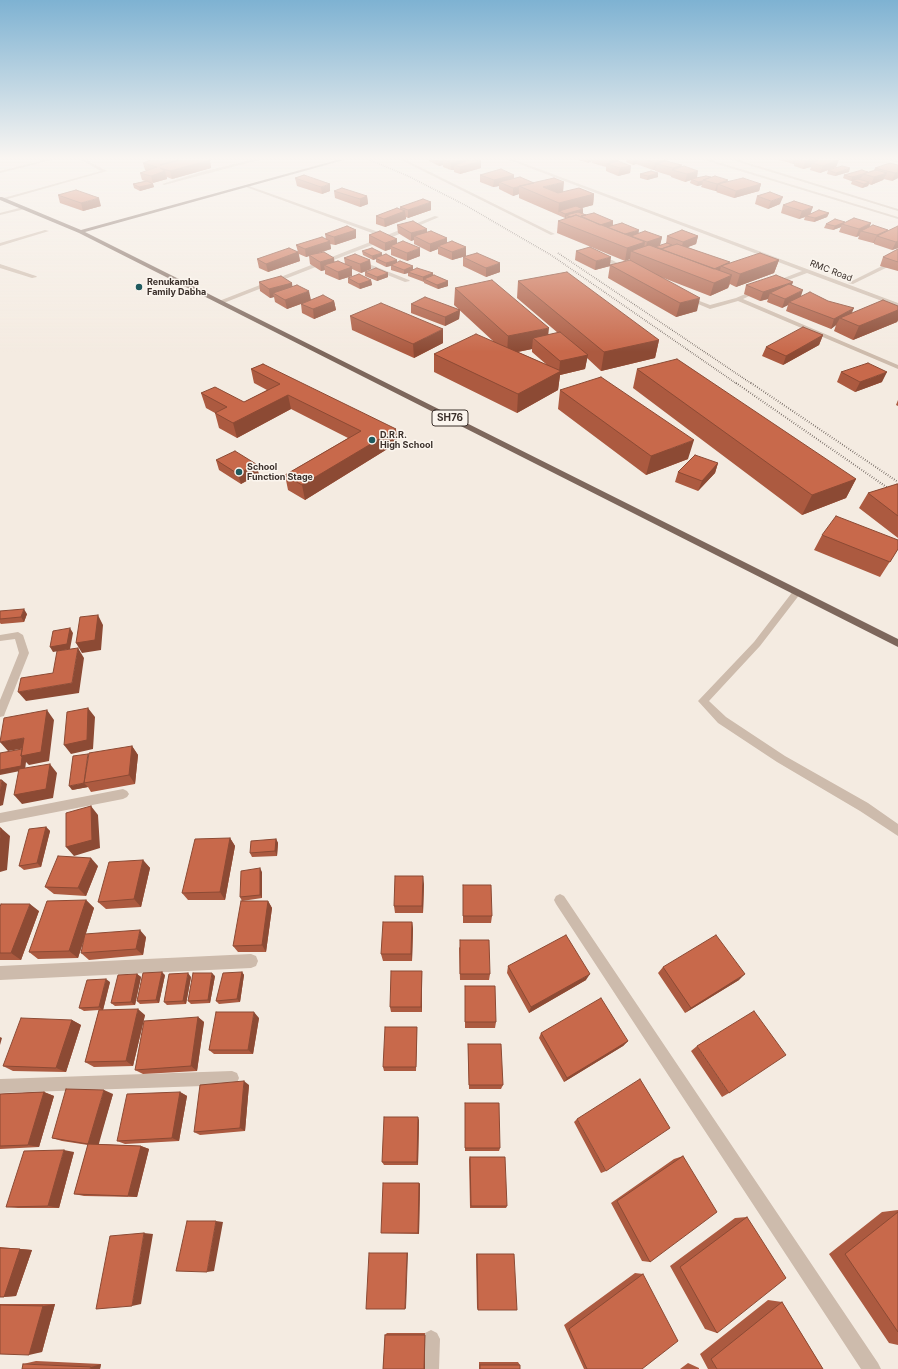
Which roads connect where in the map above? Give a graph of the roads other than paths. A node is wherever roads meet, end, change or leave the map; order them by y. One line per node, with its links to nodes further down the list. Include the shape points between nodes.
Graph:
1 (64, 224): 8 (main road, SH76)
2 (109, 224): 8 (main road)
3 (352, 224): 11 (street)
4 (419, 224): 11 (street)
5 (532, 224): 10 (street)
6 (681, 224): 20 (street, RMC Road)
7 (692, 224): 23 (street, RMC Road)
8 (77, 229): 27 (main road, SH76)
9 (47, 231): 12 (street)
10 (553, 234)
11 (388, 237): 13 (street)
12 (0, 245)
13 (341, 255): 14 (street); 27 (street)
14 (348, 258)
15 (898, 260): 23 (street)
16 (356, 261): 22 (street)
17 (610, 261): 19 (street)
18 (0, 266): 21 (street)
19 (631, 271)
20 (806, 271): 25 (street); 28 (street, RMC Road)
21 (34, 277)
22 (407, 281)
23 (851, 282): 26 (street, RMC Road)
24 (681, 296): 25 (street, via 710,307)
25 (738, 299): 29 (street)
26 (898, 300)
27 (221, 302): 30 (main road, SH76)
28 (898, 305)
29 (898, 367)
30 (797, 592): 32 (main road, SH76); 36 (street, via 757,644 703,701 722,720 754,742)
31 (0, 638): 33 (street, via 18,635 24,653)
32 (898, 643)
33 (0, 712)
34 (123, 794): 35 (street)
35 (0, 818)
36 (898, 831)
37 (560, 900): 44 (street)
38 (251, 961): 39 (street)
39 (0, 973)
40 (232, 1078): 41 (street)
41 (0, 1086)
42 (431, 1339): 43 (street)
43 (430, 1369)
44 (872, 1369)

